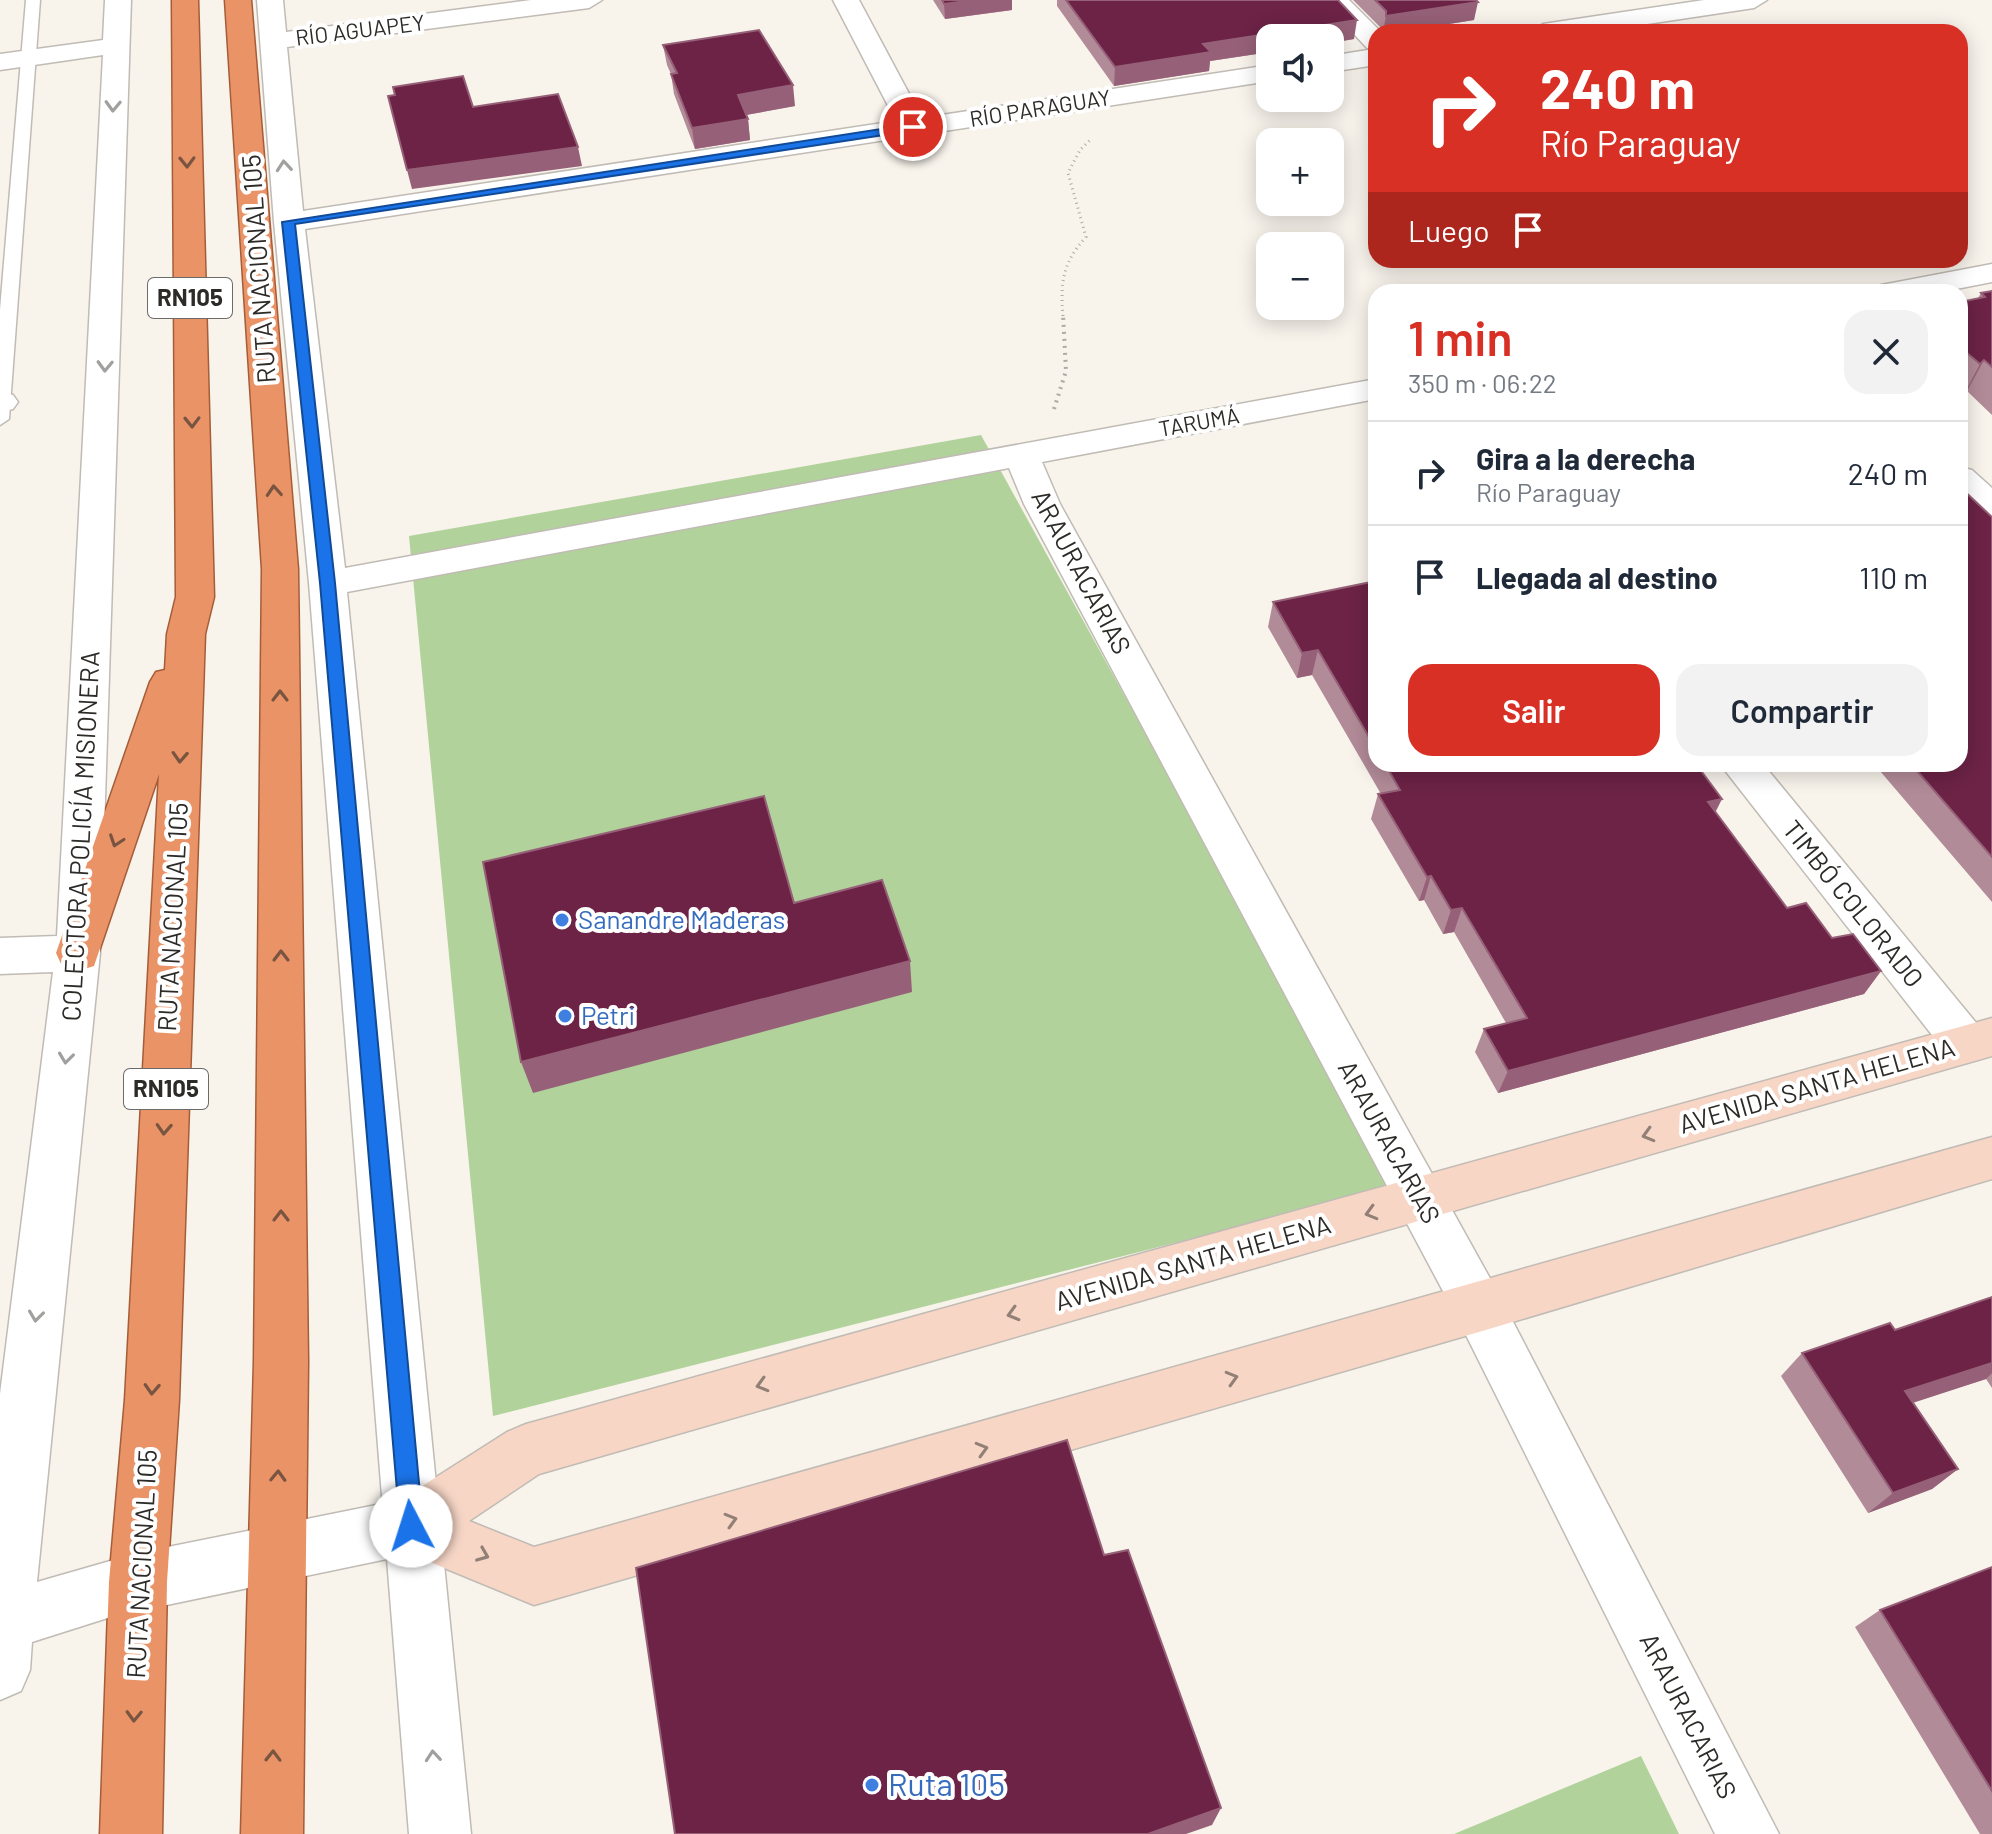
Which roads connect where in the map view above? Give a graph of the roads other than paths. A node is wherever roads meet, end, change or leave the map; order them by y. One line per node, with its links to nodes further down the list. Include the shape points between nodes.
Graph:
1 (33, 0): 14 (lane)
2 (118, 0): 12 (street, COLECTORA POLICÍA MISIONERA)
3 (185, 0): 29 (highway, RUTA NACIONAL 105 / RN105, one-way to 29, via 195,597)
4 (238, 0): 13 (highway, RUTA NACIONAL 105 / RN105)
5 (267, 0): 13 (street)
6 (589, 0): 13 (street, RÍO AGUAPEY)
7 (846, 0): 19 (street)
8 (1335, 0): 11 (street)
9 (1754, 0): 10 (street)
10 (1596, 24)
11 (1368, 34)
12 (114, 46): 14 (street); 31 (street, COLECTORA POLICÍA MISIONERA, one-way to 31, via 105,374)
13 (259, 54): 20 (street, one-way to 13); 38 (highway, RUTA NACIONAL 105 / RN105, one-way to 13, via 281,1362 280,569)
14 (31, 58): 16 (street); 24 (lane)
15 (1368, 58): 17 (street)
16 (0, 62)
17 (1344, 62)
18 (1256, 75): 19 (street, RÍO PARAGUAY)
19 (913, 127): 20 (street, RÍO PARAGUAY)
20 (289, 222): 28 (street)
21 (1992, 273): 22 (street)
22 (1934, 284)
23 (1368, 390): 25 (street, TARUMÁ)
24 (0, 408)
25 (1021, 454): 28 (street, TARUMÁ); 35 (street, ARAURACARIAS, via 1042,504)
26 (1968, 486): 27 (street)
27 (1992, 508)
28 (328, 583): 37 (street)
29 (186, 634): 31 (highway, one-way to 31); 39 (highway, RUTA NACIONAL 105 / RN105, one-way to 39)
30 (1747, 772): 33 (street, TIMBÓ COLORADO)
31 (78, 953): 32 (street); 40 (street, COLECTORA POLICÍA MISIONERA, one-way to 40)
32 (0, 956)
33 (1979, 1040): 35 (main road, AVENIDA SANTA HELENA, one-way to 35)
34 (1992, 1158): 36 (main road)
35 (1421, 1199): 36 (street, ARAURACARIAS); 37 (main road, AVENIDA SANTA HELENA, one-way to 37, via 526,1451)
36 (1479, 1308): 37 (main road, one-way to 36, via 534,1576); 44 (street, ARAURACARIAS)
37 (411, 1526): 38 (street, AVENIDA SANTA HELENA); 43 (street, one-way to 37)
38 (276, 1554): 39 (street, AVENIDA SANTA HELENA); 42 (highway, RUTA NACIONAL 105 / RN105, one-way to 38)
39 (138, 1582): 40 (street, AVENIDA SANTA HELENA); 41 (highway, RUTA NACIONAL 105 / RN105, one-way to 41)
40 (2, 1636)
41 (131, 1834)
42 (272, 1834)
43 (440, 1834)
44 (1748, 1834)

